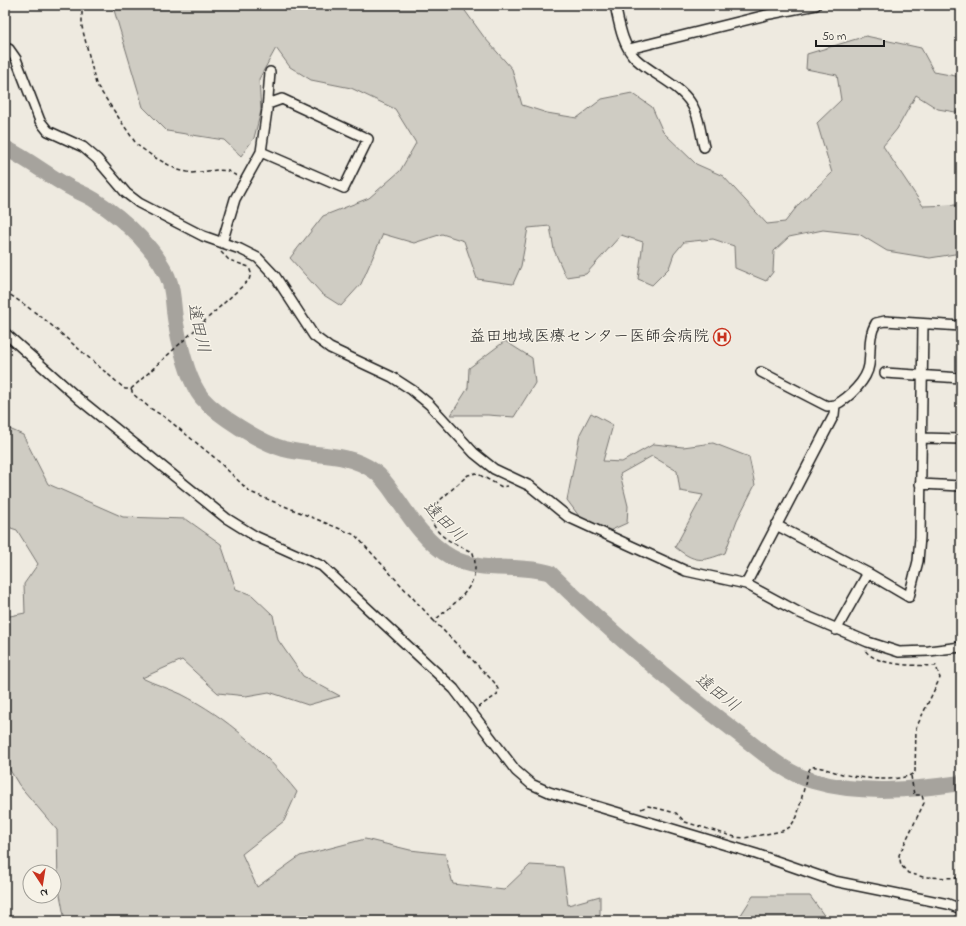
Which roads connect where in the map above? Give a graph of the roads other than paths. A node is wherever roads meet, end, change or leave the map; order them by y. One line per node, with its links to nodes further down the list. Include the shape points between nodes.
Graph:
1 (615, 5): 4 (street)
2 (816, 5): 4 (street, via 770,14)
3 (5, 48): 9 (street, via 9,49 16,59 40,121 48,131 83,147 97,159 126,193 139,203)
4 (629, 50): 7 (street, via 635,58 690,101)
5 (270, 72): 6 (street)
6 (268, 104): 8 (street); 8 (street, via 282,99 368,139 344,188)
7 (704, 147)
8 (261, 152): 9 (street, via 244,180 230,212)
9 (222, 243): 24 (street, via 240,248 258,258 275,276 314,336 330,348 392,377 412,390 429,404 474,453 494,469 530,486 568,517 596,531 686,571)
10 (924, 324): 11 (street); 15 (street); 17 (street, via 885,321 876,323 871,331 869,367 864,379 843,401)
11 (961, 326)
12 (5, 333): 27 (street, via 79,399 226,518 254,536 322,566 454,688 516,771 531,784 549,792 756,854 834,881 948,904)
13 (761, 372): 17 (street, via 821,404)
14 (885, 373): 15 (street)
15 (923, 375): 16 (street); 18 (street)
16 (961, 378)
17 (835, 405): 22 (street, via 834,415)
18 (922, 438): 19 (street); 20 (street)
19 (961, 439)
20 (920, 484): 21 (street); 23 (street, via 918,561 909,598)
21 (961, 486)
22 (776, 525): 23 (street); 24 (street)
23 (868, 573): 25 (street)
24 (746, 584): 25 (street)
25 (836, 630): 26 (street, via 899,652)
26 (961, 647)
27 (961, 909)

